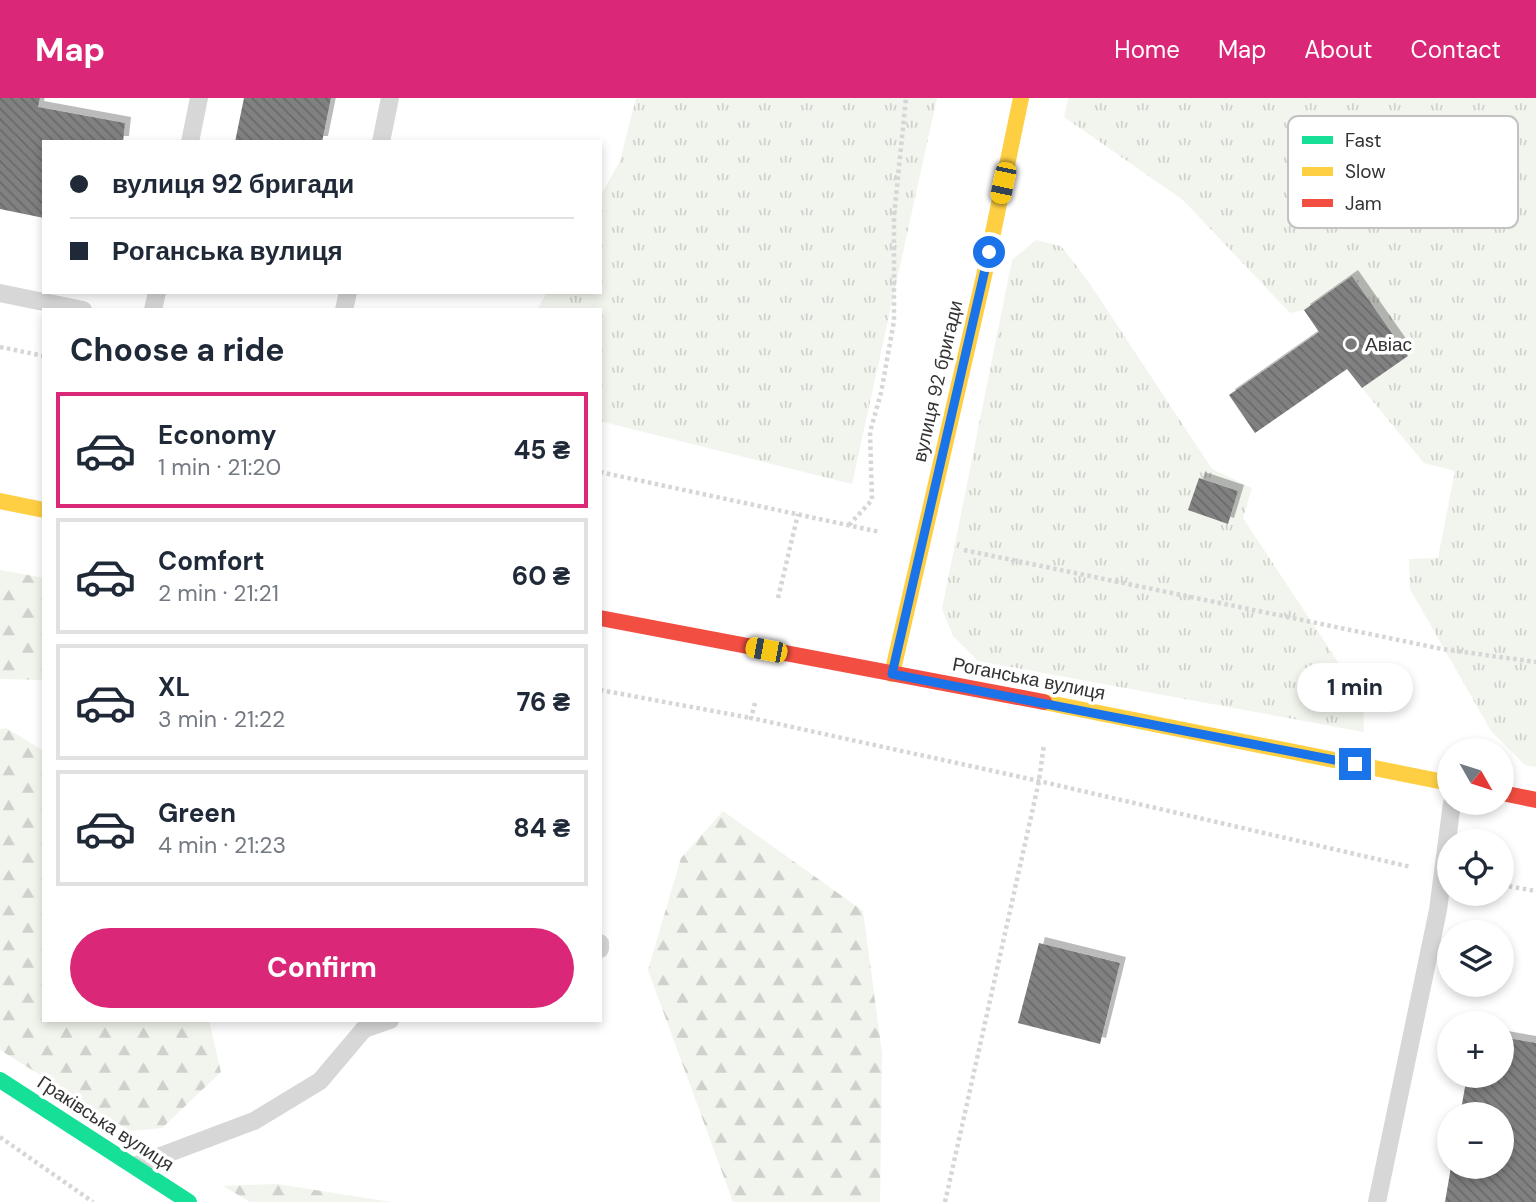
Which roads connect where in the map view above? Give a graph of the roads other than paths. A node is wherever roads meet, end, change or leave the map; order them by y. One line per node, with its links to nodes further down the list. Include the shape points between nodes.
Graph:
1 (199, 98): 4 (lane)
2 (390, 98): 5 (lane)
3 (1021, 98): 11 (main road, вулиця 92 бригади)
4 (190, 140)
5 (381, 140)
6 (0, 293): 7 (lane)
7 (73, 308)
8 (0, 501): 9 (main road)
9 (42, 510)
10 (602, 618): 11 (main road, Роганська вулиця)
11 (892, 674): 12 (main road, Роганська вулиця)
12 (1437, 781)
13 (1514, 795): 14 (main road)
14 (1536, 800)
15 (1450, 816): 20 (lane, via 1438,910)
16 (362, 1025): 18 (lane, via 320,1081 254,1121)
17 (0, 1080): 18 (main road, Граківська вулиця)
18 (137, 1166): 19 (main road, Граківська вулиця)
19 (189, 1202)
20 (1377, 1202)

